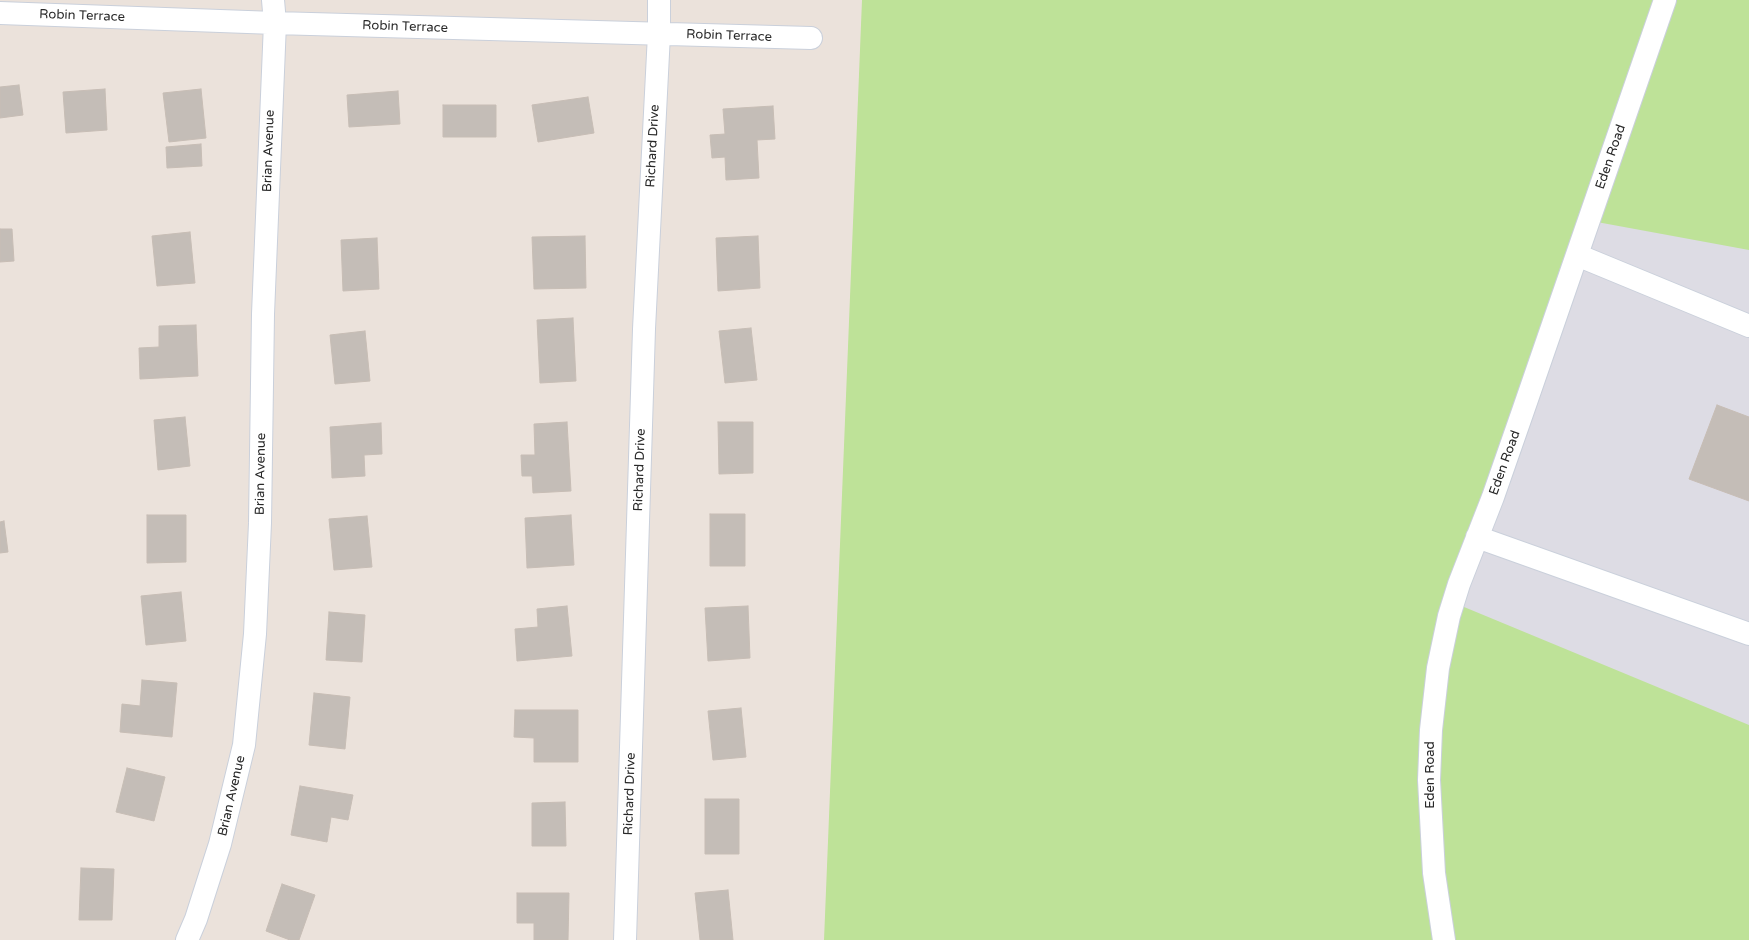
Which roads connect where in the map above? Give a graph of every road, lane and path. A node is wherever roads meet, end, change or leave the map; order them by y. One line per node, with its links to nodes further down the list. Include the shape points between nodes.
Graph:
1 (273, 0): 5 (street, Brian Avenue)
2 (659, 0): 6 (street, Richard Drive)
3 (1665, 0): 8 (street, Eden Road)
4 (0, 13): 5 (street, Robin Terrace)
5 (275, 23): 6 (street, Robin Terrace); 12 (street, Brian Avenue, via 263,314 256,634 244,745 220,844)
6 (659, 34): 7 (street, Robin Terrace); 13 (street, Richard Drive, via 644,329)
7 (811, 38)
8 (1577, 255): 9 (street); 10 (street, Eden Road)
9 (1749, 326)
10 (1477, 537): 11 (street); 14 (street, Eden Road, via 1449,616 1438,668 1431,730 1429,780 1434,873)
11 (1749, 634)
12 (187, 940)
13 (625, 940)
14 (1444, 940)

